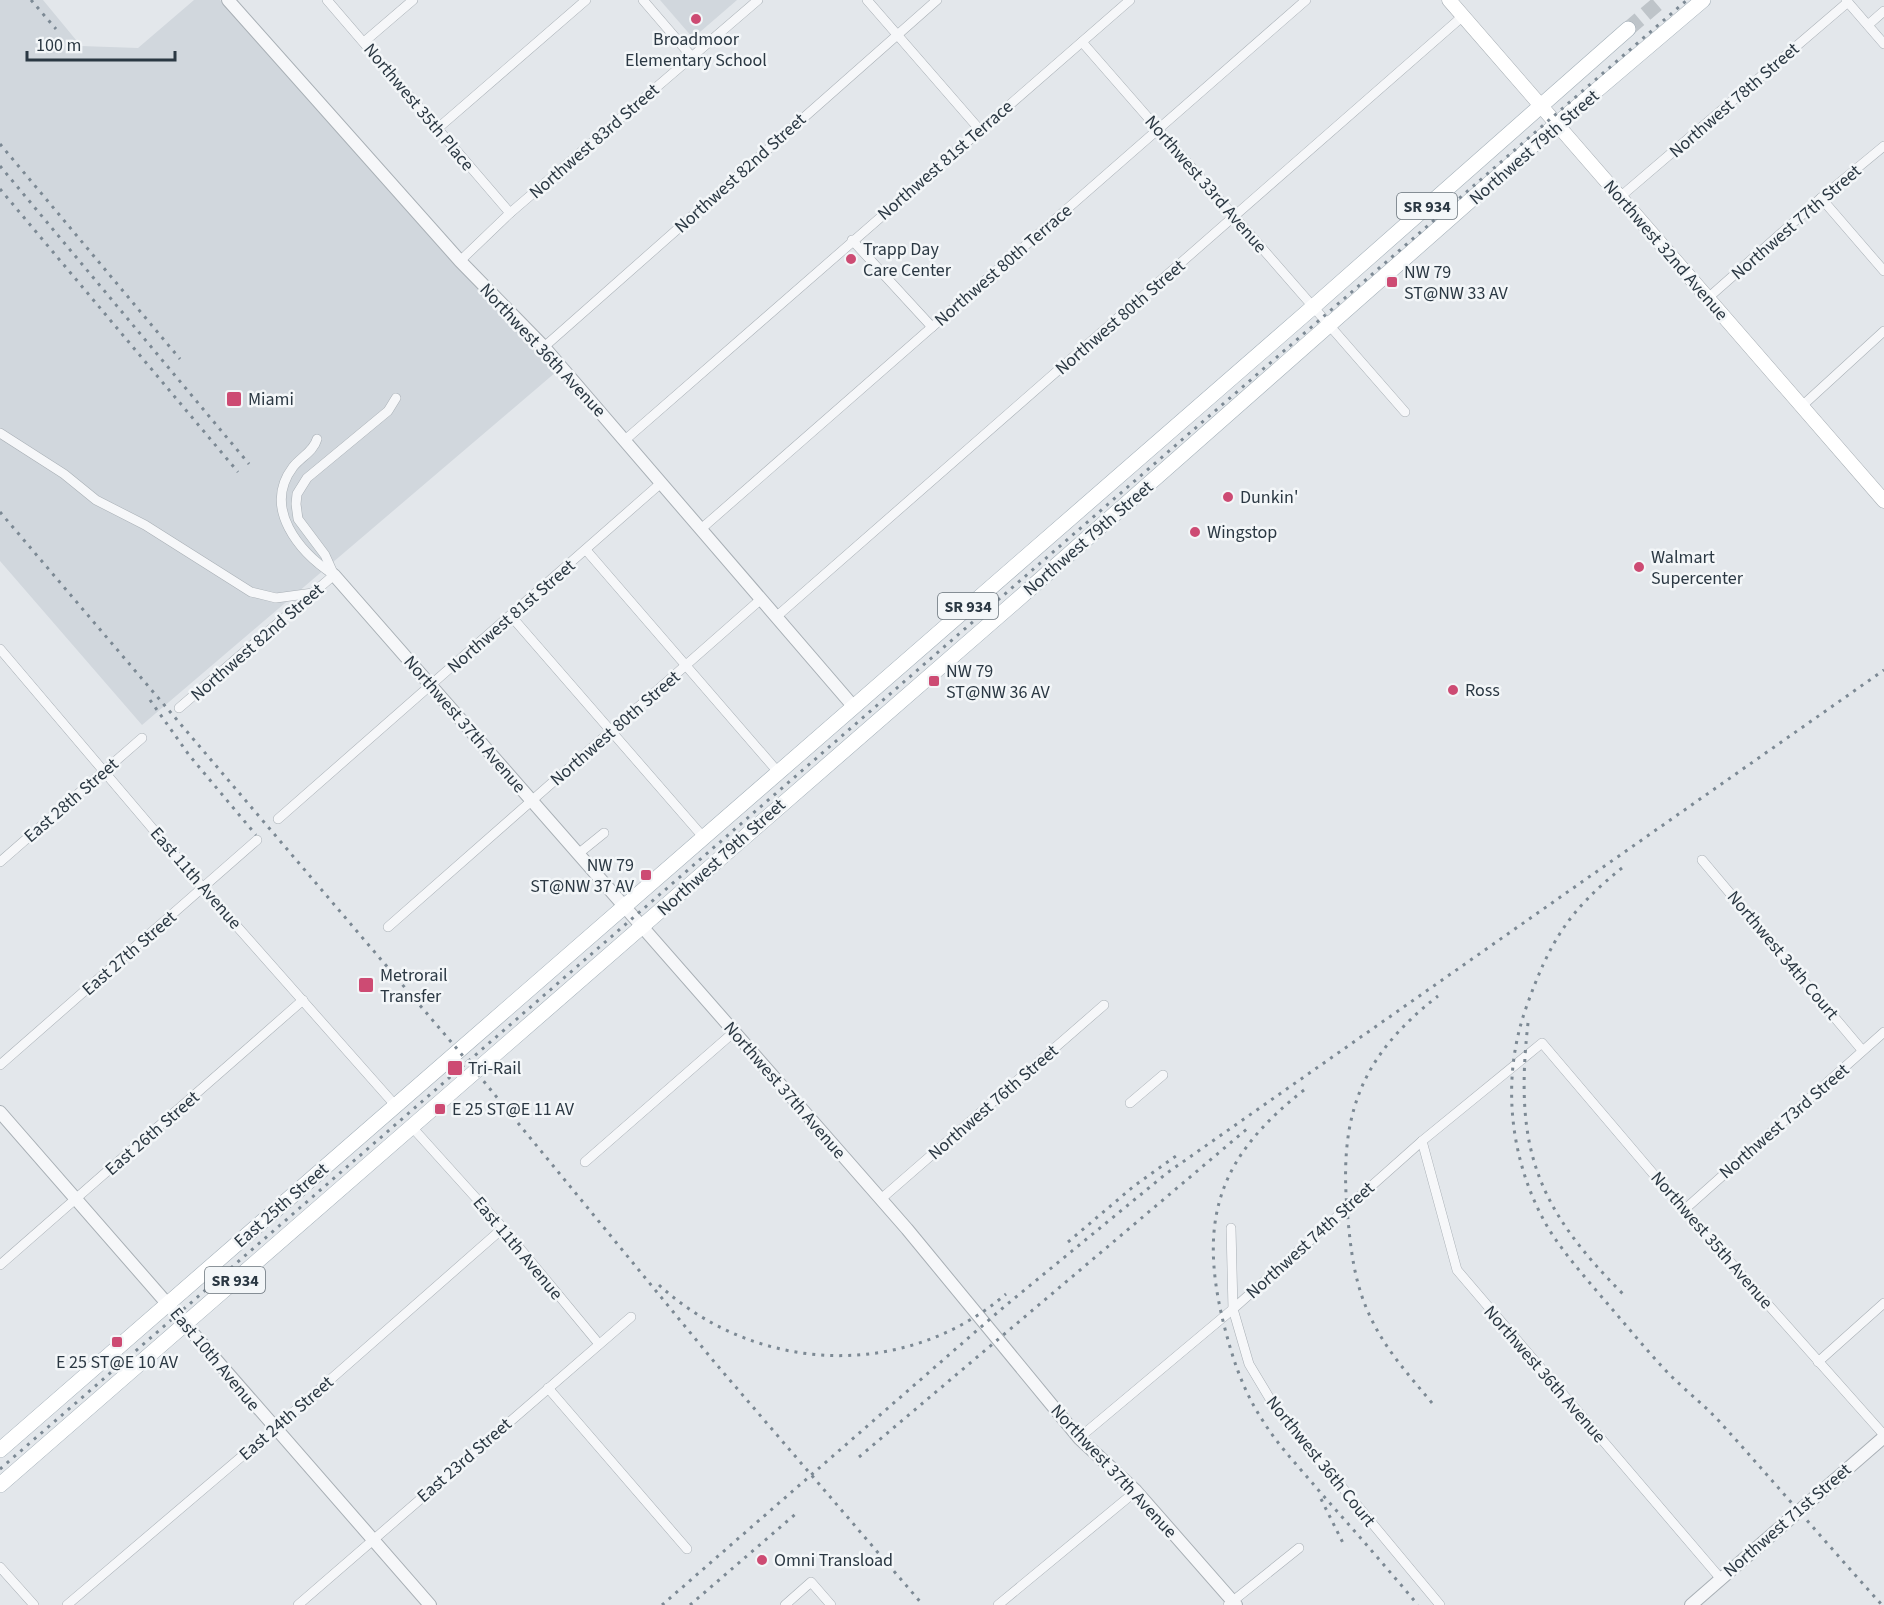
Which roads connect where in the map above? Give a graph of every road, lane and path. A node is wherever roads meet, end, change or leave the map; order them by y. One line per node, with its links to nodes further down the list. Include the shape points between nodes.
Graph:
1 (228, 0): 34 (street, Northwest 36th Avenue)
2 (327, 0): 19 (street, Northwest 35th Place)
3 (413, 0): 19 (street)
4 (586, 0): 25 (street)
5 (643, 0): 22 (street)
6 (758, 0): 22 (street, Northwest 83rd Street)
7 (867, 0): 18 (street)
8 (937, 0): 18 (street, Northwest 82nd Street)
9 (1130, 0): 20 (street, Northwest 81st Terrace)
10 (1306, 0): 27 (street, Northwest 80th Terrace)
11 (1449, 0): 15 (main road, Northwest 32nd Avenue)
12 (1703, 0): 24 (main road, Northwest 79th Street / SR 934)
13 (1847, 1): 16 (street); 29 (street, Northwest 78th Street)
14 (1884, 11): 16 (street)
15 (1463, 16): 23 (main road, Northwest 32nd Avenue); 32 (street, Northwest 80th Street)
16 (1868, 25): 21 (street)
17 (1628, 29): 23 (main road, Northwest 79th Street / SR 934)
18 (896, 35): 26 (street); 41 (street, Northwest 82nd Street)
19 (364, 42): 25 (street, Northwest 35th Place)
20 (1082, 42): 26 (street, Northwest 81st Terrace); 27 (street, Northwest 33rd Avenue)
21 (1884, 44)
22 (692, 57): 31 (street, Northwest 83rd Street)
23 (1540, 105): 24 (main road, Northwest 32nd Avenue); 37 (main road, Northwest 79th Street / SR 934)
24 (1557, 124): 29 (main road, Northwest 32nd Avenue); 39 (main road, Northwest 79th Street / SR 934)
25 (437, 129): 31 (street, Northwest 35th Place)
26 (980, 130): 33 (street, Northwest 81st Terrace)
27 (1158, 130): 32 (street, Northwest 33rd Avenue); 38 (street, Northwest 80th Terrace)
28 (1884, 146): 30 (street, Northwest 77th Street)
29 (1620, 197): 36 (main road, Northwest 32nd Avenue)
30 (1821, 198): 35 (street); 36 (street, Northwest 77th Street)
31 (510, 213): 34 (street, Northwest 83rd Street)
32 (1235, 218): 37 (street, Northwest 33rd Avenue); 56 (street, Northwest 80th Street)
33 (852, 240): 38 (street); 47 (street, Northwest 81st Terrace)
34 (460, 261): 41 (street, Northwest 36th Avenue)
35 (1884, 271)
36 (1708, 298): 43 (main road, Northwest 32nd Avenue)
37 (1313, 307): 39 (street, Northwest 33rd Avenue); 60 (main road, Northwest 79th Street / SR 934)
38 (932, 327): 50 (street, Northwest 80th Terrace)
39 (1329, 327): 44 (street, Northwest 33rd Avenue); 77 (main road, Northwest 79th Street / SR 934)
40 (1884, 331): 43 (street)
41 (544, 347): 47 (street, Northwest 36th Avenue)
42 (396, 398): 52 (street, Northwest 37th Avenue, via 388,411 308,478 297,494 298,519)
43 (1802, 406): 49 (main road, Northwest 32nd Avenue)
44 (1405, 412)
45 (0, 433): 53 (street, via 64,474 96,500 145,525 252,592 276,598)
46 (317, 439): 52 (street, Northwest 37th Avenue, via 288,476 283,513 291,532 311,557)
47 (625, 440): 48 (street, Northwest 36th Avenue)
48 (661, 483): 50 (street, Northwest 36th Avenue); 51 (street, Northwest 81st Street)
49 (1884, 501)
50 (701, 529): 54 (street, Northwest 36th Avenue)
51 (586, 550): 55 (street, Northwest 81st Street); 58 (street)
52 (334, 574): 53 (street, Northwest 82nd Street); 59 (street, Northwest 37th Avenue)
53 (313, 593): 61 (street, Northwest 82nd Street)
54 (760, 600): 56 (street, Northwest 36th Avenue); 58 (street, Northwest 80th Street)
55 (511, 616): 59 (street, Northwest 81st Street); 62 (street)
56 (776, 617): 60 (street, Northwest 36th Avenue)
57 (2, 654): 64 (street, East 11th Avenue)
58 (687, 665): 62 (street, Northwest 80th Street); 65 (street)
59 (431, 685): 66 (street, Northwest 37th Avenue); 67 (street, Northwest 81st Street)
60 (853, 706): 65 (main road, Northwest 79th Street / SR 934)
61 (179, 708)
62 (610, 733): 66 (street, Northwest 80th Street); 69 (street)
63 (142, 738): 64 (street, East 28th Street)
64 (105, 771): 73 (street, East 28th Street); 74 (street, East 11th Avenue)
65 (778, 772): 69 (main road, Northwest 79th Street / SR 934)
66 (531, 800): 71 (street, Northwest 37th Avenue); 76 (street, Northwest 80th Street)
67 (278, 819)
68 (604, 832): 71 (street)
69 (704, 838): 75 (main road, Northwest 79th Street / SR 934)
70 (257, 840): 74 (street, East 27th Street)
71 (578, 854): 75 (street, Northwest 37th Avenue)
72 (1702, 860): 83 (street, Northwest 34th Court)
73 (0, 862)
74 (203, 888): 78 (street, East 11th Avenue); 85 (street, East 27th Street)
75 (625, 907): 77 (street, Northwest 37th Avenue); 84 (main road, Northwest 79th Street / SR 934)
76 (388, 927)
77 (642, 927): 80 (street, Northwest 37th Avenue); 90 (main road, Northwest 79th Street / SR 934)
78 (303, 1000): 88 (street, East 11th Avenue); 94 (street, East 26th Street)
79 (1104, 1005): 95 (street, Northwest 76th Street)
80 (734, 1032): 92 (street); 95 (street, Northwest 37th Avenue)
81 (1884, 1032): 83 (street, Northwest 73rd Street)
82 (1542, 1043): 91 (street, Northwest 74th Street); 97 (street, Northwest 35th Avenue)
83 (1863, 1050): 97 (street, Northwest 73rd Street)
84 (453, 1054): 88 (main road, East 25th Street / SR 934)
85 (0, 1065)
86 (1163, 1076): 87 (street)
87 (1130, 1103)
88 (395, 1105): 93 (main road, East 25th Street / SR 934)
89 (0, 1112): 94 (street, East 10th Avenue)
90 (411, 1126): 96 (main road, SR 934); 98 (street, East 11th Avenue)
91 (1422, 1141): 103 (street, Northwest 74th Street); 119 (street, Northwest 36th Avenue, via 1457,1270)
92 (585, 1162)
93 (306, 1183): 96 (main road); 102 (main road, East 25th Street / SR 934)
94 (78, 1198): 100 (street, East 26th Street); 102 (street, East 10th Avenue)
95 (881, 1199): 111 (street, Northwest 37th Avenue)
96 (323, 1203): 105 (main road, SR 934)
97 (1683, 1209): 107 (street, Northwest 35th Avenue)
98 (503, 1228): 106 (street, East 11th Avenue); 109 (street, East 24th Street)
99 (1231, 1228): 103 (street, Northwest 36th Court)
100 (0, 1265)
101 (1884, 1303): 107 (street)
102 (168, 1304): 105 (street, East 10th Avenue); 112 (main road, East 25th Street / SR 934)
103 (1233, 1309): 111 (street, Northwest 74th Street); 128 (street, Northwest 36th Court, via 1249,1364 1273,1404)
104 (631, 1317): 106 (street, East 23rd Street)
105 (185, 1324): 109 (street, East 10th Avenue); 113 (main road, SR 934)
106 (599, 1344): 108 (street, East 23rd Street)
107 (1818, 1362): 110 (street, Northwest 35th Avenue)
108 (548, 1388): 115 (street, East 23rd Street); 117 (street)
109 (274, 1429): 115 (street, East 10th Avenue); 122 (street, East 24th Street)
110 (1884, 1436): 119 (street, Northwest 71st Street)
111 (1078, 1437): 114 (street, Northwest 37th Avenue)
112 (0, 1450)
113 (0, 1485)
114 (1136, 1491): 120 (street, Northwest 37th Avenue); 127 (street)
115 (372, 1540): 123 (street, East 23rd Street); 124 (street, East 10th Avenue)
116 (1299, 1548): 120 (street)
117 (687, 1549)
118 (0, 1567): 121 (street)
119 (1721, 1579): 129 (street, Northwest 71st Street)
120 (1232, 1604)
121 (34, 1605)
122 (67, 1605)
123 (298, 1605)
124 (430, 1605)
125 (785, 1605): 126 (street, via 811,1582)
126 (831, 1605)
127 (998, 1605)
128 (1440, 1605)
129 (1691, 1605)

